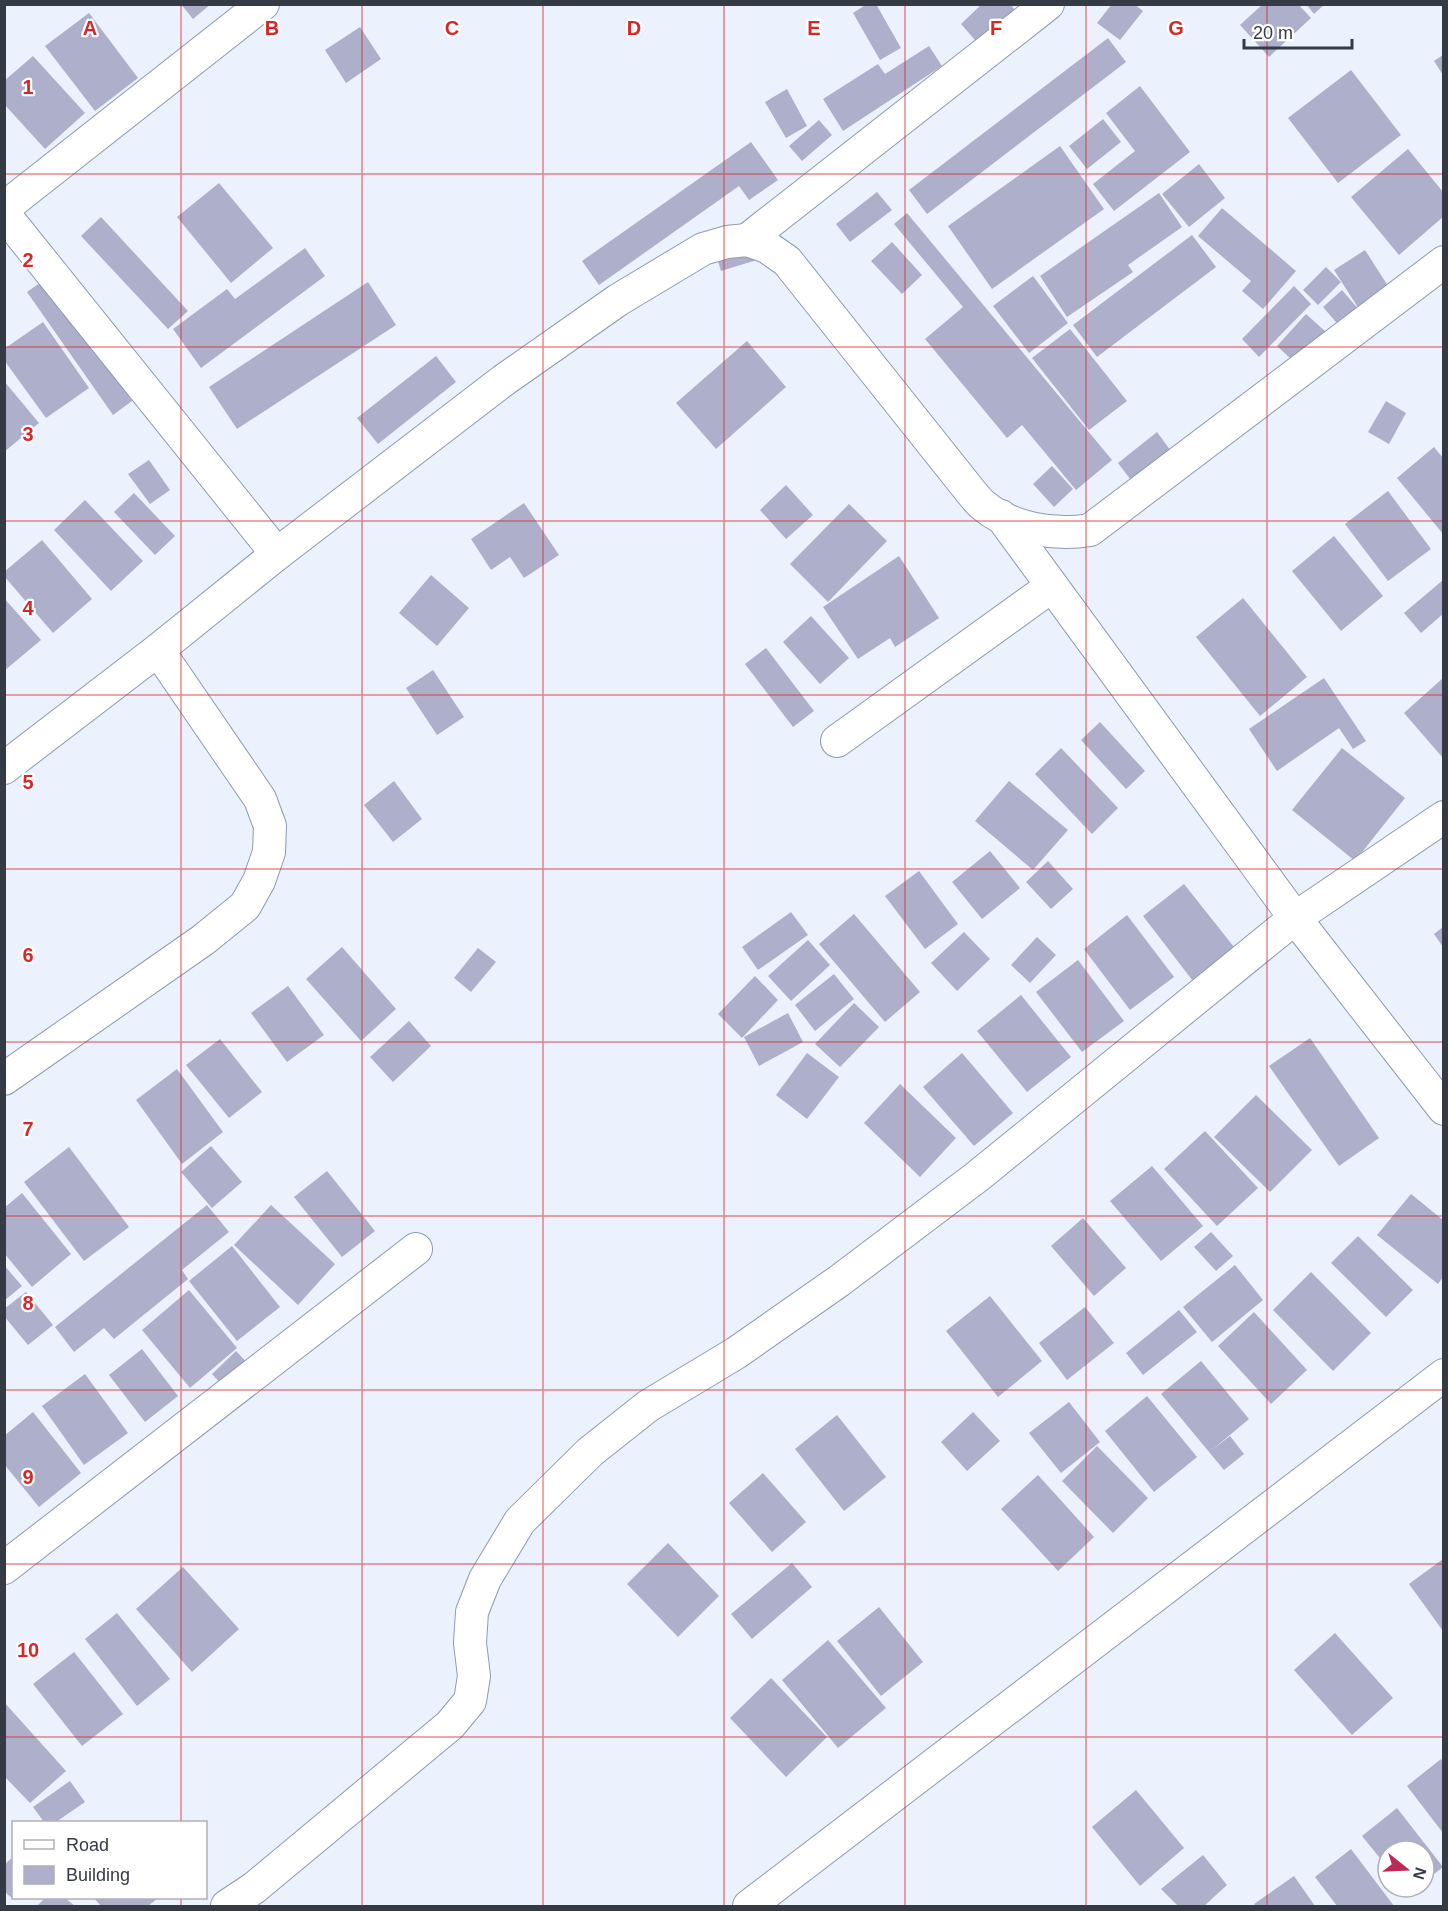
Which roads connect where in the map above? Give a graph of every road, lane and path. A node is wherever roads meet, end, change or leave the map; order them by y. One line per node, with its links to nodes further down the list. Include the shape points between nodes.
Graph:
1 (264, 4): 3 (street)
2 (1048, 4): 5 (street)
3 (4, 208)
4 (4, 214): 8 (street)
5 (747, 240): 7 (street, via 767,247 787,261 971,492); 8 (street, via 703,249 618,300 504,380)
6 (1443, 262): 7 (street, via 1089,530 1051,532)
7 (1001, 516): 9 (street)
8 (276, 554): 10 (street)
9 (1052, 586): 11 (street); 14 (street)
10 (158, 650): 12 (street); 15 (street, via 260,799 270,826 269,852 263,871 245,906 203,940)
11 (837, 741)
12 (4, 768)
13 (1443, 817): 14 (street)
14 (1295, 918): 16 (street); 20 (street, via 969,1183 839,1281 736,1353 648,1406 590,1452 520,1521 485,1579 472,1611 474,1676 470,1701 450,1725 254,1888)
15 (4, 1079)
16 (1443, 1109)
17 (417, 1250): 19 (street)
18 (1443, 1375): 21 (street)
19 (4, 1568)
20 (227, 1906)
21 (749, 1906)

